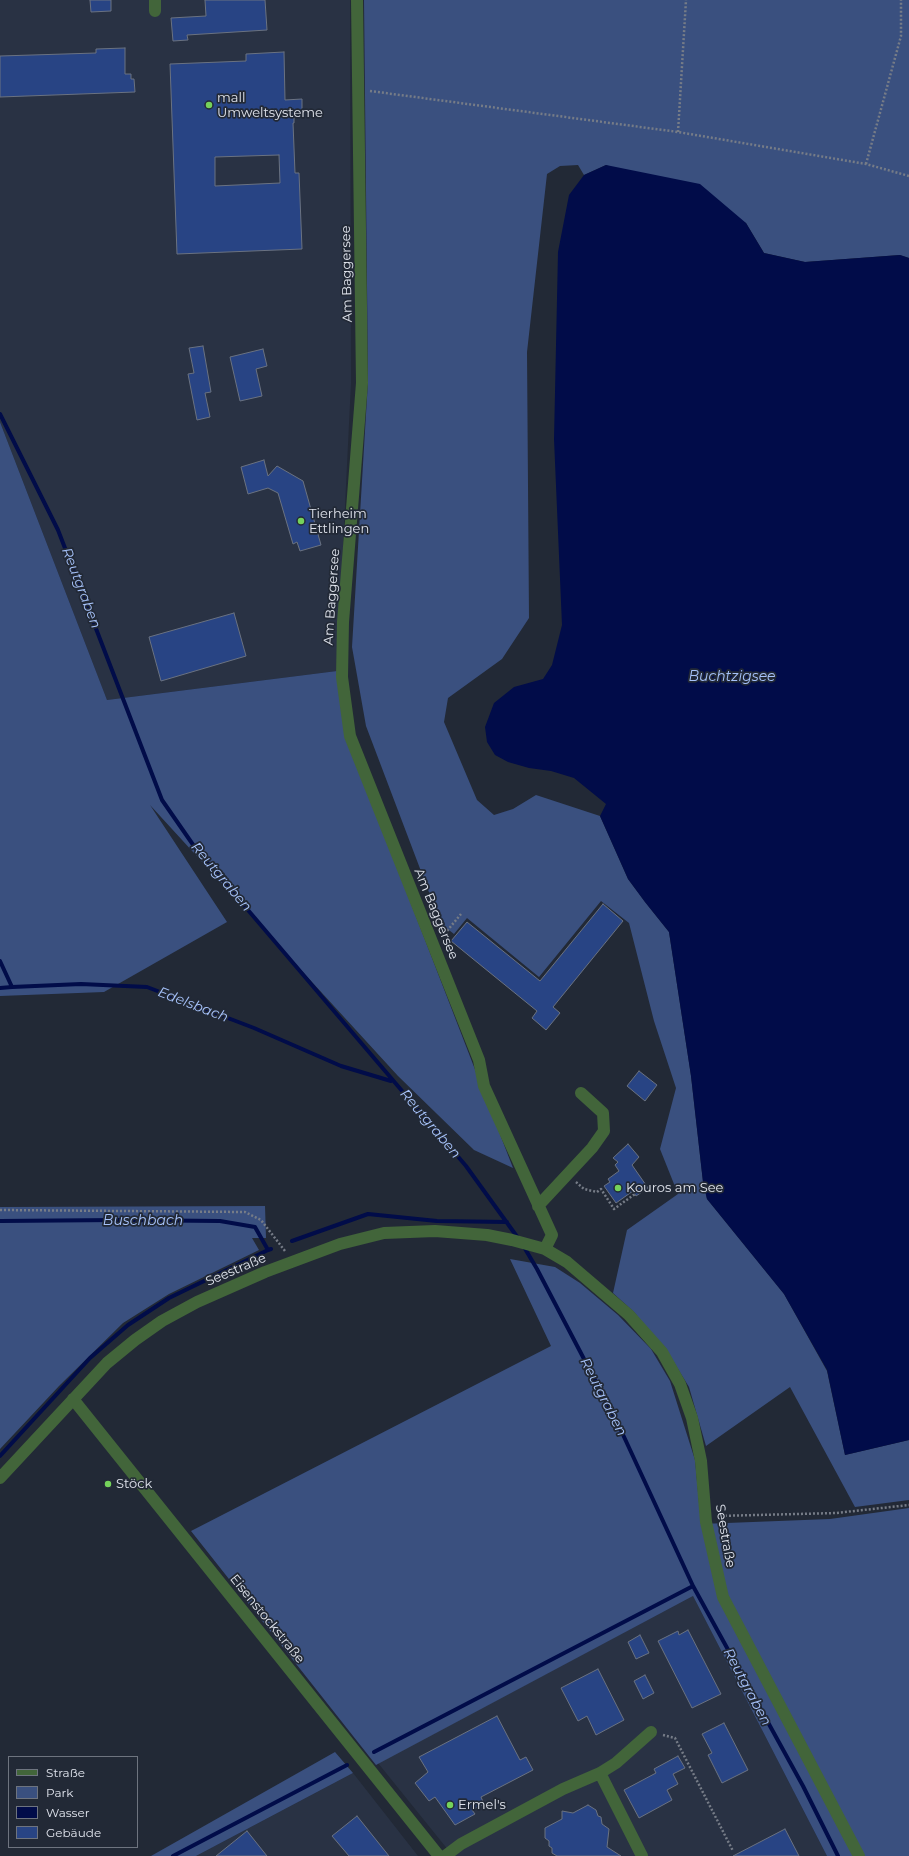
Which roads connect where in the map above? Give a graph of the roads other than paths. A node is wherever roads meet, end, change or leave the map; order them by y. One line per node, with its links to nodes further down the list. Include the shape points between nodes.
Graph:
1 (357, 0): 3 (street, Am Baggersee, via 362,383 343,622 342,677 350,736 479,1060 484,1086)
2 (581, 1093): 3 (street, via 603,1113 604,1131 592,1148)
3 (538, 1206): 4 (street, via 552,1235)
4 (539, 1248): 5 (street, Seestraße, via 487,1235 435,1231 384,1233 340,1244 265,1272 197,1302 162,1321 107,1363); 12 (street, Seestraße, via 567,1262 629,1315 662,1352 680,1384 692,1418 701,1461 706,1516 723,1597)
5 (73, 1399): 6 (street, Seestraße); 9 (street, Eisenstockstraße)
6 (0, 1478)
7 (651, 1732): 8 (street, via 616,1763)
8 (600, 1773): 10 (street, via 461,1844); 11 (street)
9 (439, 1856)
10 (445, 1856)
11 (642, 1856)
12 (859, 1856)

